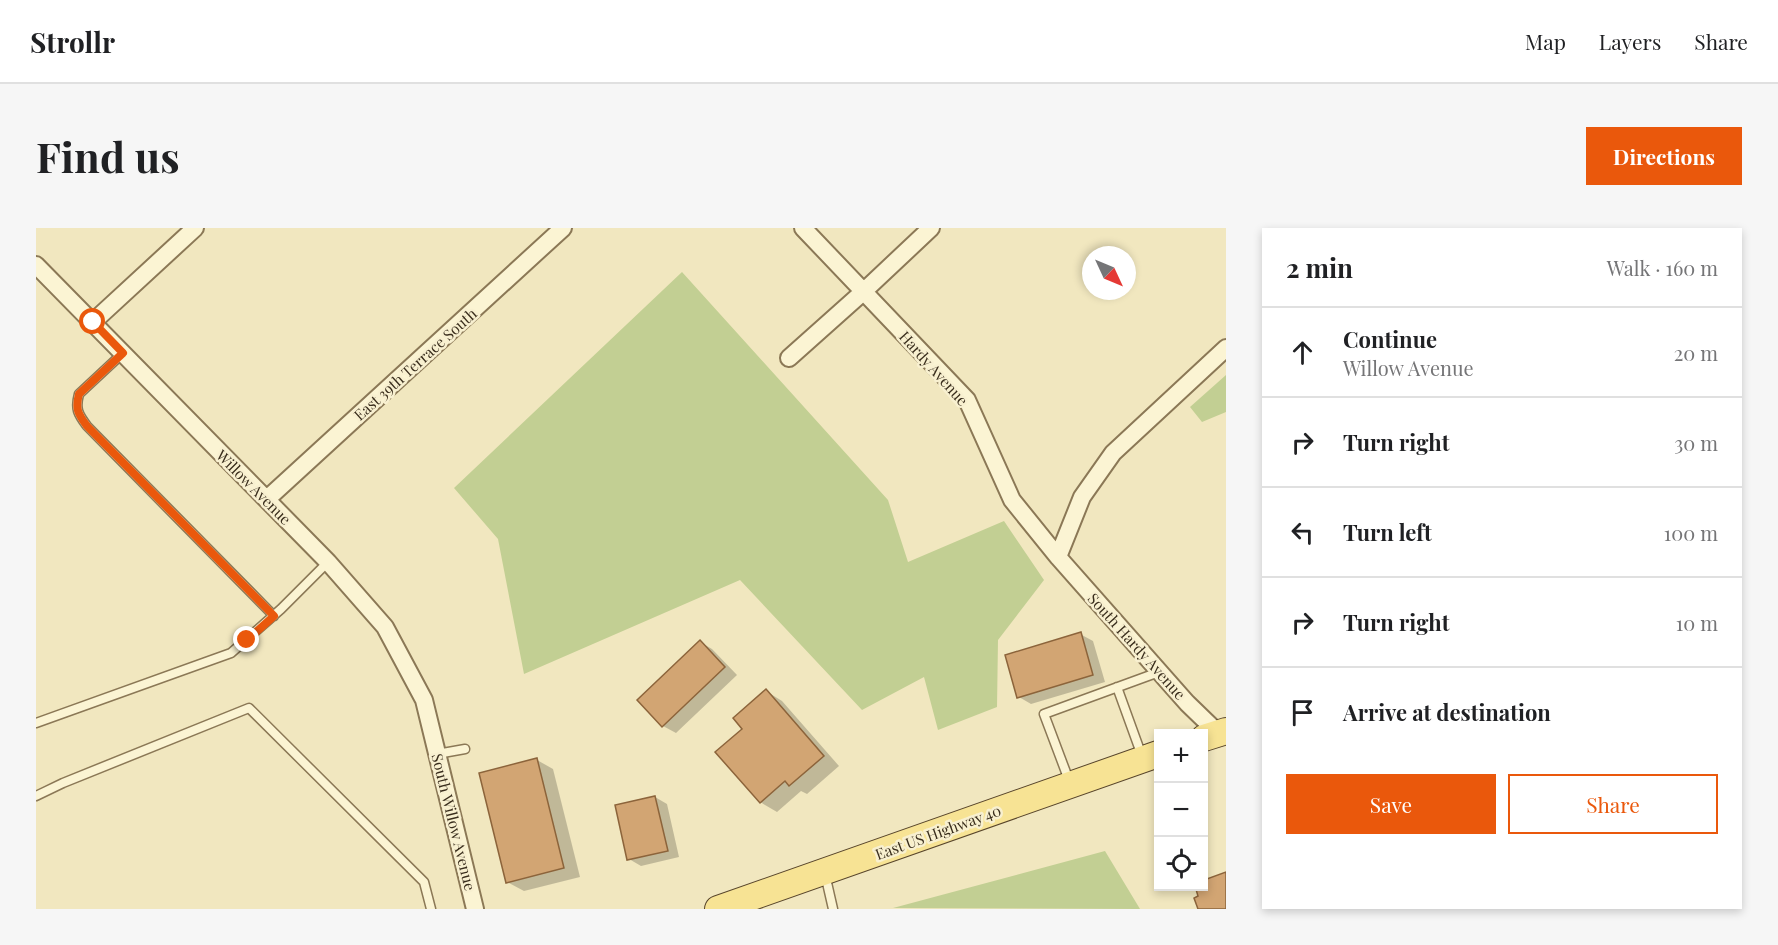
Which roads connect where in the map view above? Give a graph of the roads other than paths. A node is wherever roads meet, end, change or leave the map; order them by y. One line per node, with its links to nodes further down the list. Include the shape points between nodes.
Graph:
1 (195, 228): 7 (street)
2 (563, 228): 11 (street, East 39th Terrace South)
3 (803, 228): 6 (street, Hardy Avenue)
4 (931, 228): 6 (street)
5 (36, 265): 7 (street, Willow Avenue)
6 (863, 292): 10 (street); 12 (street, Hardy Avenue, via 967,400 1012,500)
7 (93, 322): 9 (street, Willow Avenue)
8 (1226, 348): 12 (street, via 1113,453 1082,497)
9 (123, 353): 11 (street, Willow Avenue); 14 (lane, via 79,394 78,414)
10 (789, 358)
11 (267, 499): 13 (street, Willow Avenue)
12 (1058, 557): 15 (street, South Hardy Avenue)
13 (328, 561): 14 (lane); 19 (street, Willow Avenue, via 385,627 424,700)
14 (274, 616): 17 (lane, via 231,653)
15 (1160, 672): 16 (lane); 18 (street, South Hardy Avenue)
16 (1117, 687): 22 (lane); 23 (lane, via 1044,714)
17 (36, 723)
18 (1216, 734)
19 (433, 735): 21 (street, South Willow Avenue)
20 (465, 749): 21 (lane)
21 (437, 754): 27 (street, South Willow Avenue)
22 (1151, 757): 23 (main road, East US Highway 40)
23 (1071, 785): 25 (main road, East US Highway 40)
24 (36, 796): 26 (lane, via 249,708 424,882)
25 (824, 873): 28 (main road, East US Highway 40); 29 (lane)
26 (431, 909)
27 (475, 909)
28 (718, 909)
29 (833, 909)

